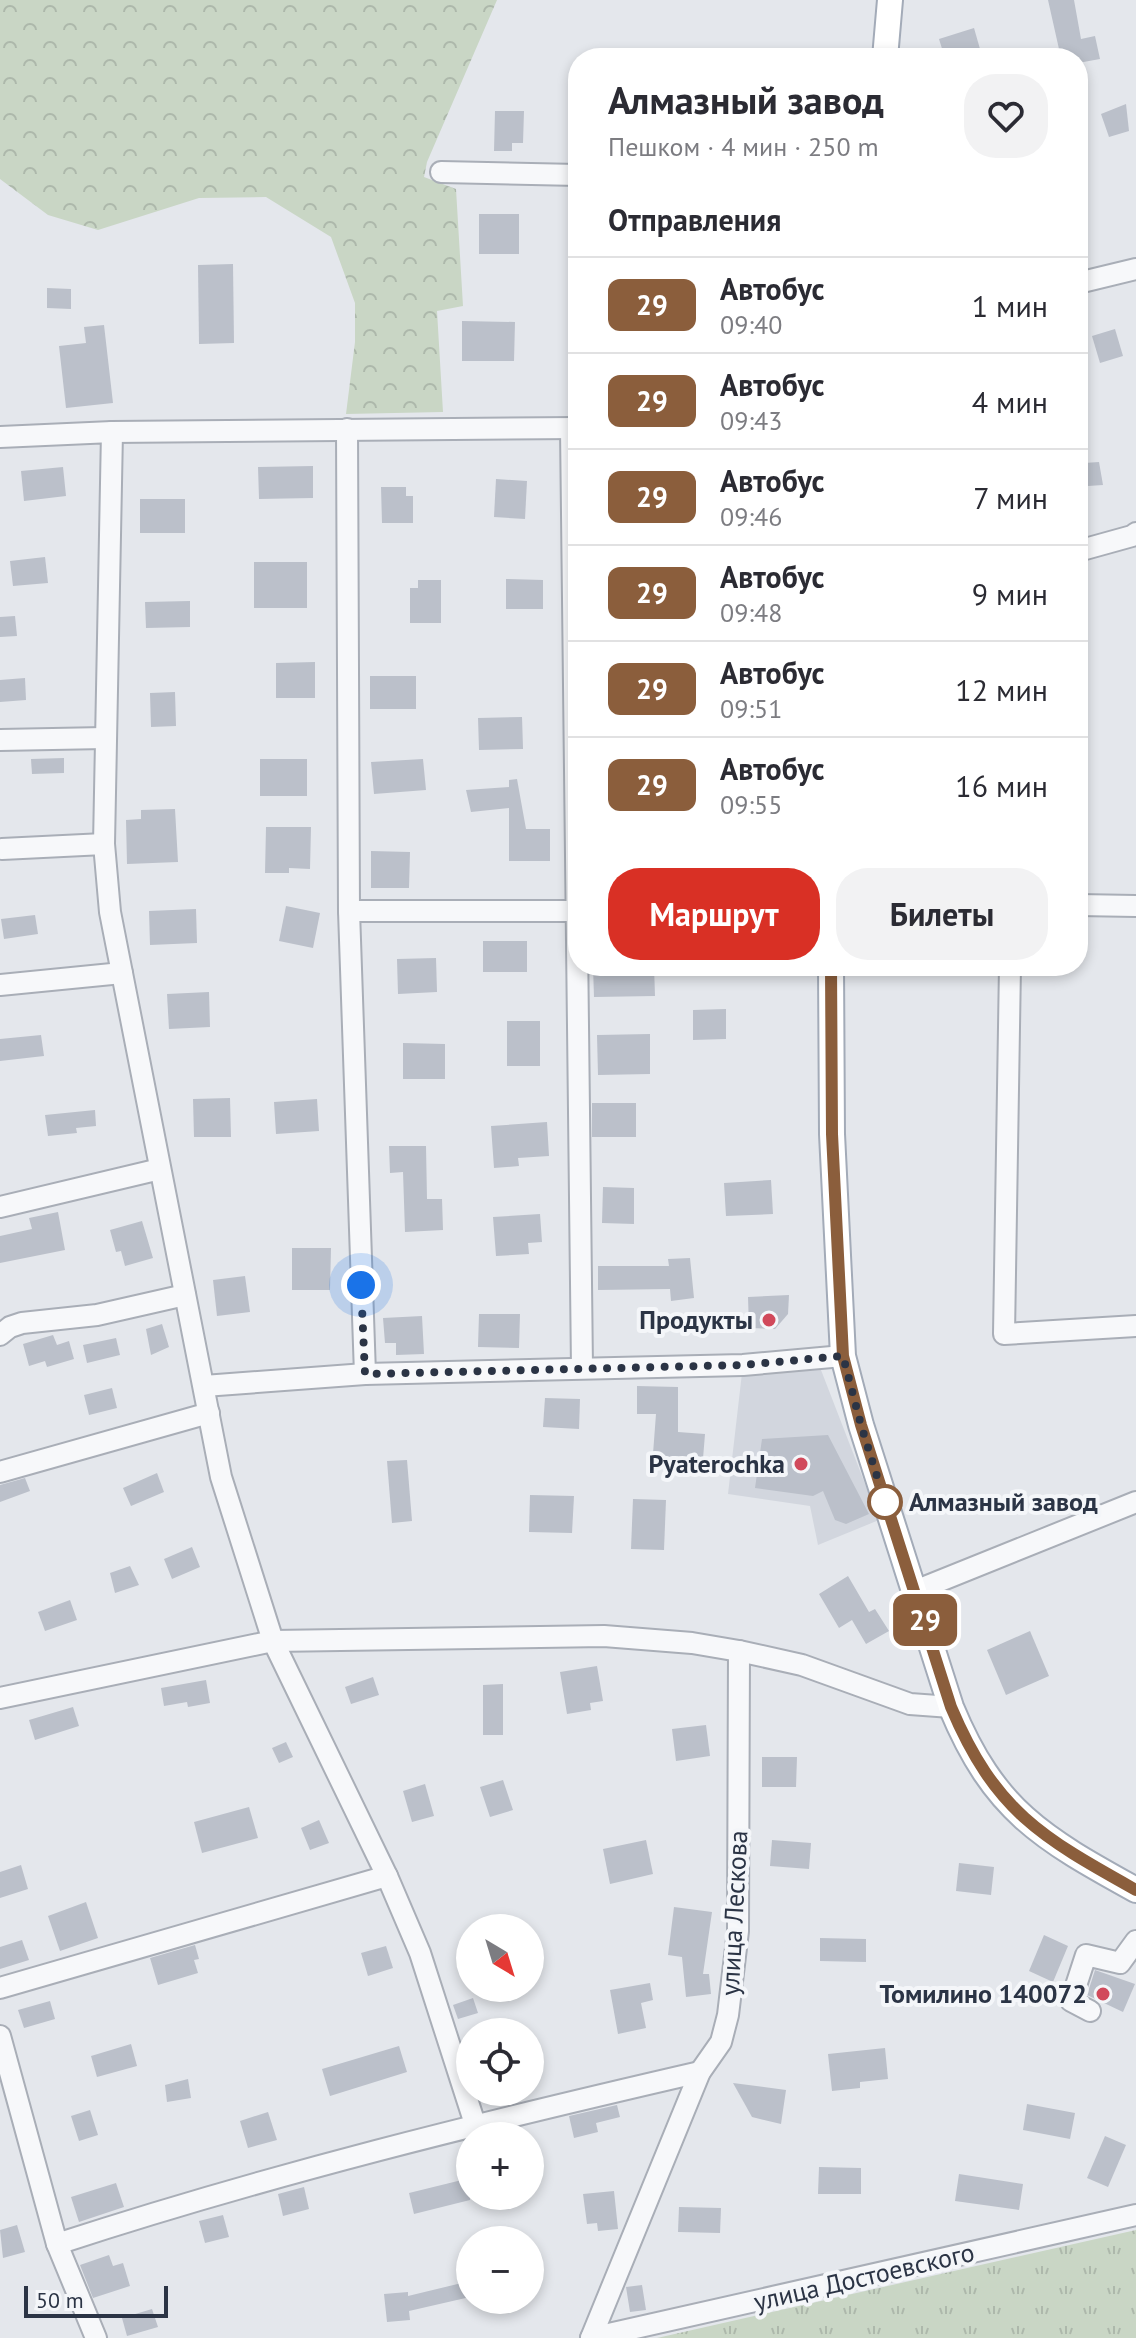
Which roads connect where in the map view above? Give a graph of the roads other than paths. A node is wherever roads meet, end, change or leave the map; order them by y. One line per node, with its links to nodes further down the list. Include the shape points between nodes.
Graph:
1 (890, 0): 2 (main road)
2 (886, 48)
3 (441, 172): 4 (street)
4 (568, 175)
5 (1136, 269): 6 (street)
6 (1088, 281)
7 (568, 428): 8 (street)
8 (347, 429): 9 (street); 19 (street)
9 (112, 432): 10 (street); 13 (street)
10 (0, 437)
11 (1136, 533): 12 (street)
12 (1088, 548)
13 (105, 738): 14 (street); 15 (street)
14 (0, 740)
15 (104, 844): 16 (street); 21 (street)
16 (2, 849)
17 (1088, 905): 18 (street)
18 (1136, 906)
19 (349, 911): 20 (street); 33 (street)
20 (568, 911)
21 (122, 973): 25 (street); 26 (street)
22 (578, 976): 32 (street)
23 (831, 976): 31 (main road, via 832,1134)
24 (1010, 976): 29 (street, via 1004,1334)
25 (0, 985)
26 (160, 1169): 27 (street); 28 (street)
27 (0, 1207)
28 (185, 1295): 30 (street, via 97,1315 22,1323); 34 (street)
29 (1136, 1326)
30 (0, 1335)
31 (843, 1356): 32 (street, via 778,1369); 38 (main road)
32 (582, 1368): 33 (street)
33 (365, 1374): 34 (street)
34 (204, 1386): 35 (street)
35 (209, 1413): 36 (street); 39 (street, via 221,1477)
36 (0, 1472)
37 (1136, 1502): 38 (street)
38 (915, 1591): 42 (main road)
39 (273, 1641): 40 (street, via 604,1636); 41 (street); 43 (street)
40 (739, 1651): 42 (street, via 802,1665 910,1704); 49 (street, улица Лескова, via 738,1931 725,2029)
41 (0, 1698)
42 (954, 1713): 44 (main road, via 971,1751 1012,1807 1067,1852)
43 (387, 1876): 46 (street); 51 (street, via 420,1953)
44 (1136, 1890)
45 (1136, 1941): 47 (street, via 1120,1963 1086,1955 1071,2001)
46 (0, 1988)
47 (1090, 2011)
48 (0, 2036): 50 (street)
49 (700, 2072): 52 (street); 57 (street, улица Лескова)
50 (6, 2076): 55 (street)
51 (474, 2122)
52 (484, 2122)
53 (456, 2129): 55 (street, via 164,2209)
54 (1136, 2215): 57 (street, улица Достоевского)
55 (57, 2244): 56 (street)
56 (96, 2338)
57 (591, 2338)

